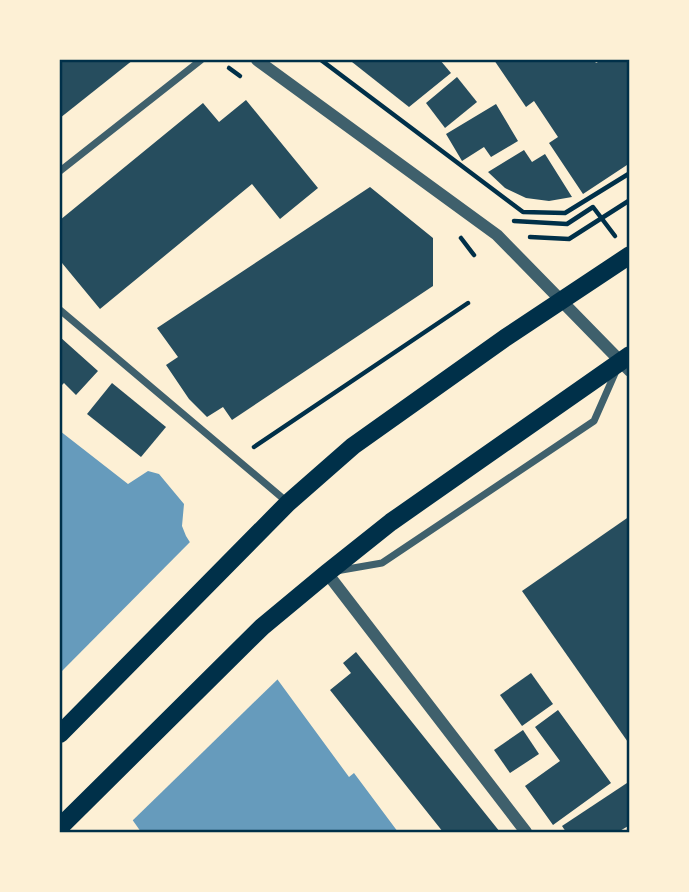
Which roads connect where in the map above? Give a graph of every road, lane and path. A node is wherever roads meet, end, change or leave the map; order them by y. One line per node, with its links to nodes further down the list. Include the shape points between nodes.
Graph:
1 (201, 60): 4 (street)
2 (257, 60): 8 (street)
3 (321, 60): 5 (path, via 523,212 565,213)
4 (60, 172)
5 (629, 173)
6 (629, 200): 8 (path, via 569,239)
7 (513, 221): 9 (path, via 567,224 593,207)
8 (497, 235): 10 (street)
9 (626, 251): 10 (main road)
10 (561, 301): 13 (street); 15 (main road, via 353,446)
11 (468, 303): 14 (path, via 255,447)
12 (60, 310): 14 (street)
13 (626, 362): 16 (main road, via 391,522); 16 (street, via 594,421 382,563)
14 (229, 454): 15 (street)
15 (288, 503): 17 (main road)
16 (327, 573): 18 (main road, via 262,627); 19 (street)
17 (60, 734)
18 (60, 827)
19 (526, 832)

